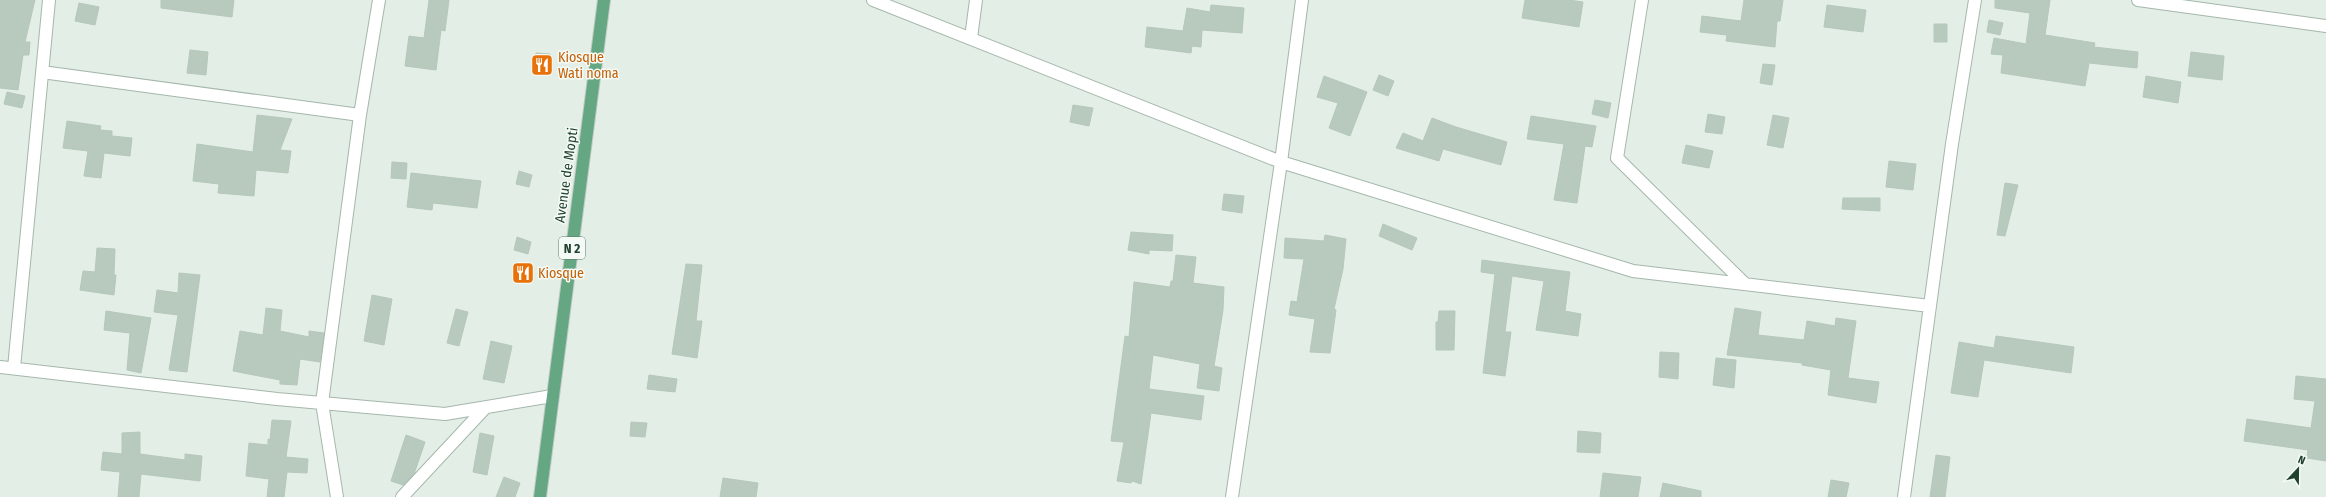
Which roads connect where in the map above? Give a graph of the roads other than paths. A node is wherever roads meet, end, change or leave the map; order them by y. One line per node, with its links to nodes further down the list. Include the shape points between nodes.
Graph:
1 (49, 0): 12 (street)
2 (379, 0): 13 (street)
3 (604, 0): 19 (main road, Avenue de Mopti / N 2)
4 (873, 0): 11 (street)
5 (976, 0): 11 (street)
6 (1302, 0): 14 (street)
7 (1642, 0): 15 (street, via 1617,158)
8 (1975, 0): 16 (street)
9 (2138, 0): 10 (street)
10 (2326, 26)
11 (971, 38): 14 (street)
12 (42, 72): 13 (street); 18 (street)
13 (360, 115): 20 (street)
14 (1281, 162): 15 (street, via 1633,271); 25 (street)
15 (1745, 284): 16 (street)
16 (1930, 306): 26 (street)
17 (0, 367): 18 (street)
18 (14, 368): 20 (street)
19 (552, 396): 21 (street); 24 (main road, Avenue de Mopti / N 2)
20 (322, 403): 21 (street, via 445,414); 22 (street)
21 (486, 407): 23 (street)
22 (337, 497)
23 (402, 497)
24 (540, 497)
25 (1232, 497)
26 (1904, 497)

